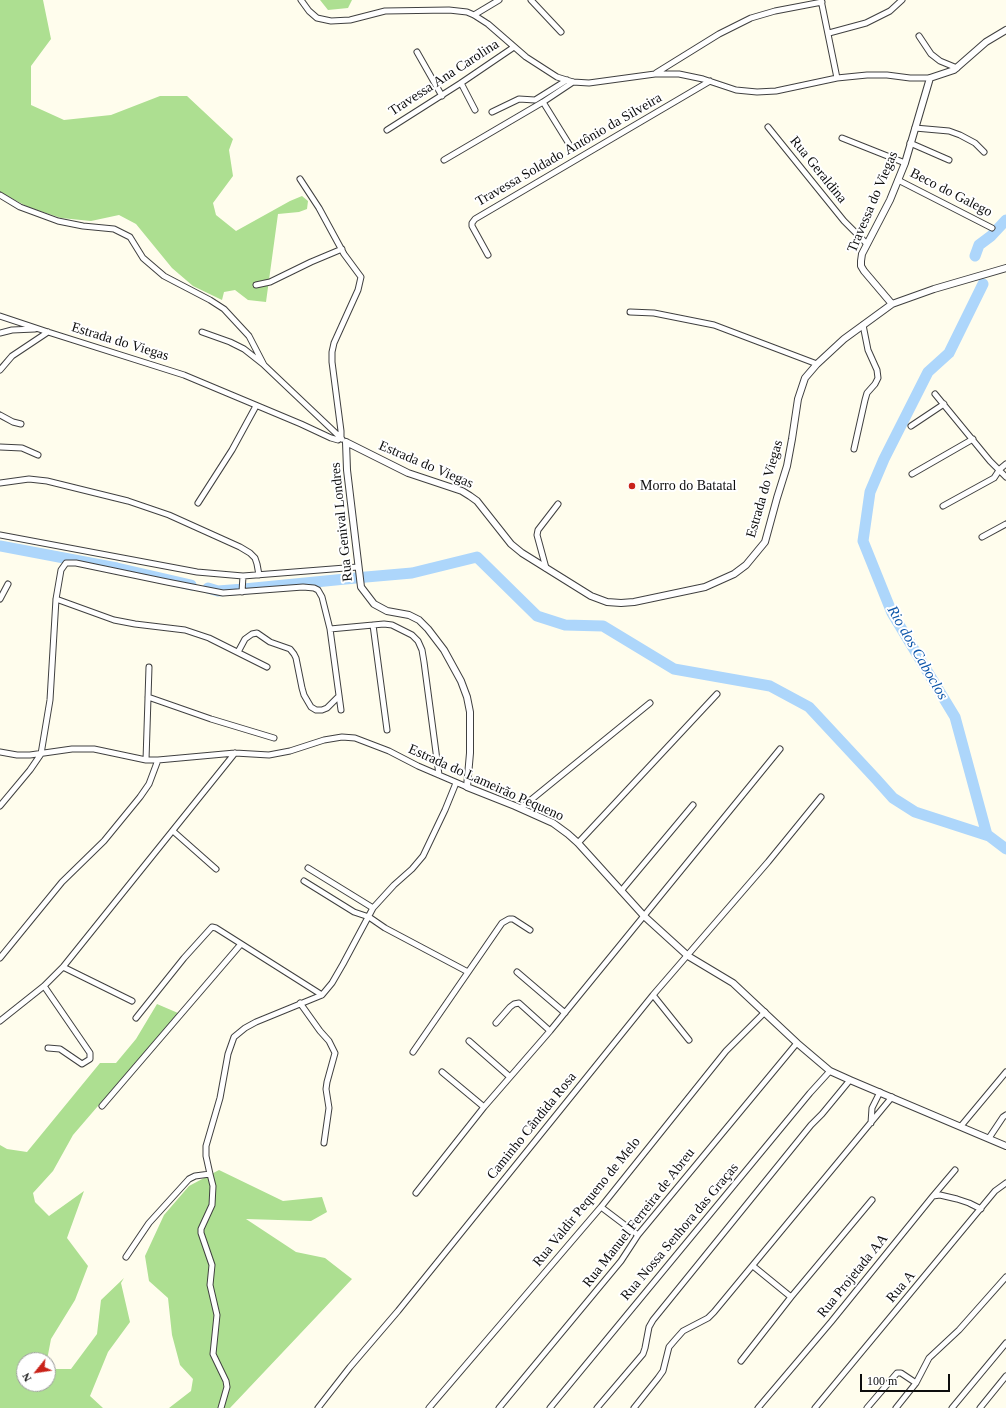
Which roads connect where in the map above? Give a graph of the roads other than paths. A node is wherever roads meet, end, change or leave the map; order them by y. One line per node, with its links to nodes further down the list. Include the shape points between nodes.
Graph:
1 (301, 0): 6 (street, via 317,18 331,21 350,20 385,11 449,10)
2 (499, 0): 6 (street)
3 (531, 0): 8 (street)
4 (902, 0): 9 (street, via 890,11 866,23)
5 (821, 1): 9 (street); 14 (street, via 751,18 719,34)
6 (474, 15): 11 (street)
7 (1006, 30): 13 (street, via 986,42)
8 (561, 32)
9 (829, 33): 15 (street)
10 (919, 36): 13 (street, via 931,54)
11 (514, 47): 17 (street, via 557,77); 20 (street, Travessa Ana Carolina)
12 (417, 52): 21 (street)
13 (957, 68): 16 (street, via 950,73)
14 (655, 74): 18 (street, via 691,75); 19 (street)
15 (837, 78): 16 (street, via 867,75); 18 (street, via 776,91 757,92 736,90)
16 (930, 78): 26 (street, Travessa do Viegas)
17 (567, 80): 19 (street); 24 (street, via 534,100 519,99)
18 (710, 81): 41 (street, Travessa Soldado Antônio da Silveira, via 475,219 472,226)
19 (573, 82): 22 (street)
20 (461, 84): 21 (street, Travessa Ana Carolina); 23 (street)
21 (442, 96): 27 (street, Travessa Ana Carolina)
22 (543, 102): 29 (street); 32 (street)
23 (475, 110)
24 (492, 112)
25 (768, 127): 39 (street, Rua Geraldina, via 844,221)
26 (915, 128): 30 (street, Travessa do Viegas); 31 (street, via 949,131 975,143)
27 (387, 130)
28 (842, 138): 34 (street)
29 (568, 144)
30 (910, 144): 33 (street); 34 (street, Travessa do Viegas)
31 (984, 152)
32 (444, 160)
33 (949, 160)
34 (904, 163): 36 (street, Travessa do Viegas)
35 (300, 179): 40 (street)
36 (898, 180): 38 (street, Beco do Galego); 39 (street, Travessa do Viegas)
37 (0, 195): 53 (street, Estrada do Viegas, via 20,207 58,221 114,229 130,237 143,258 164,276 224,309 249,336)
38 (992, 228)
39 (867, 244): 44 (street, Travessa do Viegas, via 862,254 861,266)
40 (342, 249): 43 (street, via 270,282); 61 (street, via 358,272 361,282 332,352)
41 (488, 255)
42 (1006, 268): 44 (street, Estrada do Viegas, via 934,288)
43 (256, 285)
44 (892, 304): 47 (street, Estrada do Viegas)
45 (630, 312): 52 (street, via 654,313 714,325)
46 (0, 316): 48 (street, Estrada do Viegas)
47 (863, 325): 52 (street, Estrada do Viegas); 65 (street, via 878,378 865,400)
48 (38, 329): 49 (street, Estrada do Viegas); 51 (street)
49 (48, 332): 54 (street, via 12,356); 57 (street, Estrada do Viegas, via 184,375)
50 (202, 332): 53 (street, via 244,349)
51 (0, 333)
52 (817, 364): 79 (street, Estrada do Viegas, via 805,378 798,399 787,466 765,542 746,565 718,583 705,587 620,603 607,602 591,596)
53 (264, 365): 61 (street, Estrada do Viegas)
54 (0, 370)
55 (935, 394): 56 (street)
56 (944, 404): 60 (street); 62 (street)
57 (256, 406): 61 (street, Estrada do Viegas, via 337,440); 72 (street)
58 (0, 415): 59 (street)
59 (21, 424)
60 (911, 426)
61 (341, 438): 63 (street, Estrada do Viegas)
62 (973, 439): 68 (street, via 990,461); 69 (street)
63 (346, 442): 78 (street, Rua Genival Londres); 79 (street, Estrada do Viegas, via 408,473 470,496 477,501 511,544)
64 (0, 447): 66 (street, via 22,448)
65 (854, 449)
66 (38, 455)
67 (1006, 464): 68 (street)
68 (1000, 469): 70 (street); 74 (street, via 994,478)
69 (912, 474)
70 (1006, 477)
71 (0, 483): 80 (street, via 29,479 47,481 128,501 168,515 250,553 255,558)
72 (198, 503)
73 (558, 504): 79 (street, via 537,535)
74 (943, 506)
75 (1006, 524): 77 (street)
76 (0, 536): 81 (street, via 190,571)
77 (982, 537)
78 (358, 568): 80 (street); 106 (street, Rua Genival Londres, via 361,587 374,604 387,611 409,615 419,620 444,650 461,681 470,712)
79 (546, 568)
80 (259, 575): 81 (street)
81 (243, 576): 83 (street)
82 (8, 584): 85 (street)
83 (242, 592): 84 (street, via 223,593 70,562 61,570); 87 (street, via 314,588 322,597)
84 (56, 598): 88 (street, via 114,620 185,630); 101 (street, via 50,700)
85 (0, 599)
86 (373, 625): 87 (street); 96 (street); 104 (street, via 384,624 412,635 422,650)
87 (330, 630): 92 (street)
88 (238, 652): 90 (street); 92 (street, via 245,639 257,633 270,642 290,649 294,654 304,695 311,707 322,710)
89 (149, 667): 93 (street)
90 (267, 667)
91 (717, 694): 112 (street)
92 (339, 696): 95 (street)
93 (148, 697): 97 (street); 102 (street)
94 (650, 703): 110 (street)
95 (341, 710)
96 (387, 730)
97 (274, 738)
98 (780, 749): 118 (street)
99 (0, 752): 101 (street, Estrada do Lameirão Pequeno, via 18,755)
100 (235, 753): 103 (street, Estrada do Lameirão Pequeno); 104 (street, Estrada do Lameirão Pequeno, via 269,755 324,740 355,738); 111 (street)
101 (40, 754): 102 (street, Estrada do Lameirão Pequeno, via 72,749 94,749); 109 (street)
102 (146, 760): 103 (street, Estrada do Lameirão Pequeno)
103 (158, 760): 123 (street, via 149,784 140,797 104,840 62,882)
104 (439, 775): 105 (street, Estrada do Lameirão Pequeno)
105 (456, 783): 106 (street, Estrada do Lameirão Pequeno); 117 (street, via 423,856)
106 (467, 787): 110 (street, Estrada do Lameirão Pequeno)
107 (822, 797): 122 (street, Caminho Cândida Rosa)
108 (693, 805): 116 (street)
109 (0, 806)
110 (520, 808): 112 (street, Estrada do Lameirão Pequeno, via 553,823)
111 (173, 831): 114 (street); 124 (street)
112 (578, 843): 116 (street, Estrada do Lameirão Pequeno)
113 (308, 868): 117 (street)
114 (216, 869)
115 (304, 881): 119 (street, via 354,912)
116 (621, 891): 118 (street, Estrada do Lameirão Pequeno)
117 (374, 908): 119 (street)
118 (644, 916): 122 (street, Estrada do Lameirão Pequeno); 133 (street)
119 (369, 917): 125 (street); 128 (street, via 336,977)
120 (530, 930): 125 (street, via 513,919 502,923)
121 (241, 944): 128 (street); 134 (street, via 212,927); 150 (street)
122 (688, 956): 129 (street, Caminho Cândida Rosa); 132 (street, Estrada do Lameirão Pequeno, via 733,983)
123 (0, 958)
124 (63, 967): 127 (street); 130 (street)
125 (468, 972): 142 (street)
126 (517, 972): 133 (street)
127 (44, 986): 135 (street); 141 (street, via 90,1053 90,1059 82,1064 60,1049)
128 (322, 995): 131 (street)
129 (653, 995): 138 (street); 176 (street, Caminho Cândida Rosa)
130 (132, 1001)
131 (300, 1003): 156 (street, via 335,1053 326,1089 329,1108); 159 (street, via 256,1022 234,1037 206,1146)
132 (765, 1012): 140 (street, Estrada do Lameirão Pequeno); 164 (street, Rua Valdir Pequeno de Melo, via 726,1051)
133 (565, 1013): 137 (street)
134 (136, 1018)
135 (0, 1021)
136 (496, 1023): 137 (street, via 514,1004 520,1003)
137 (550, 1031): 146 (street)
138 (690, 1040)
139 (470, 1042): 146 (street)
140 (797, 1043): 143 (street, Estrada do Lameirão Pequeno); 166 (street, Rua Manuel Ferreira de Abreu)
141 (48, 1048)
142 (413, 1052)
143 (830, 1071): 147 (street, Estrada do Lameirão Pequeno); 179 (street, Rua Nossa Senhora das Graças)
144 (442, 1072): 151 (street)
145 (1006, 1072): 154 (street)
146 (510, 1077): 151 (street)
147 (850, 1080): 148 (street, Estrada do Lameirão Pequeno); 180 (street, via 653,1320 643,1354)
148 (880, 1092): 149 (street, Estrada do Lameirão Pequeno); 153 (street, via 872,1108)
149 (892, 1097): 153 (street); 154 (street, Estrada do Lameirão Pequeno)
150 (102, 1106)
151 (484, 1107): 161 (street)
152 (1006, 1115): 155 (street)
153 (871, 1123): 168 (street)
154 (961, 1126): 155 (street, Estrada do Lameirão Pequeno)
155 (989, 1138): 157 (street, Estrada do Lameirão Pequeno)
156 (324, 1143)
157 (1005, 1144)
158 (955, 1170): 162 (street, Rua Projetada AA)
159 (210, 1174): 167 (street, via 189,1179 149,1223); 175 (street, via 213,1186 212,1205 201,1233 212,1265 210,1285 217,1315 213,1354 227,1387)
160 (1006, 1183): 165 (street, Rua A, via 995,1191)
161 (416, 1193)
162 (933, 1196): 165 (street, via 957,1199); 182 (street, Rua Projetada AA)
163 (872, 1200): 170 (street)
164 (601, 1207): 166 (street); 177 (street, Rua Valdir Pequeno de Melo)
165 (981, 1209): 183 (street, Rua A)
166 (638, 1235): 178 (street, Rua Manuel Ferreira de Abreu, via 621,1261)
167 (126, 1257)
168 (753, 1266): 170 (street); 181 (street, via 711,1315 683,1332 669,1347 663,1371)
169 (1006, 1277): 174 (street, via 930,1358)
170 (791, 1297): 172 (street)
171 (1006, 1343): 186 (street)
172 (740, 1361)
173 (1006, 1376): 187 (street)
174 (916, 1383): 184 (street, via 897,1373); 185 (street)
175 (221, 1408)
176 (318, 1408)
177 (429, 1408)
178 (499, 1408)
179 (550, 1408)
180 (597, 1408)
181 (634, 1408)
182 (758, 1408)
183 (815, 1408)
184 (867, 1408)
185 (896, 1408)
186 (952, 1408)
187 (980, 1408)

